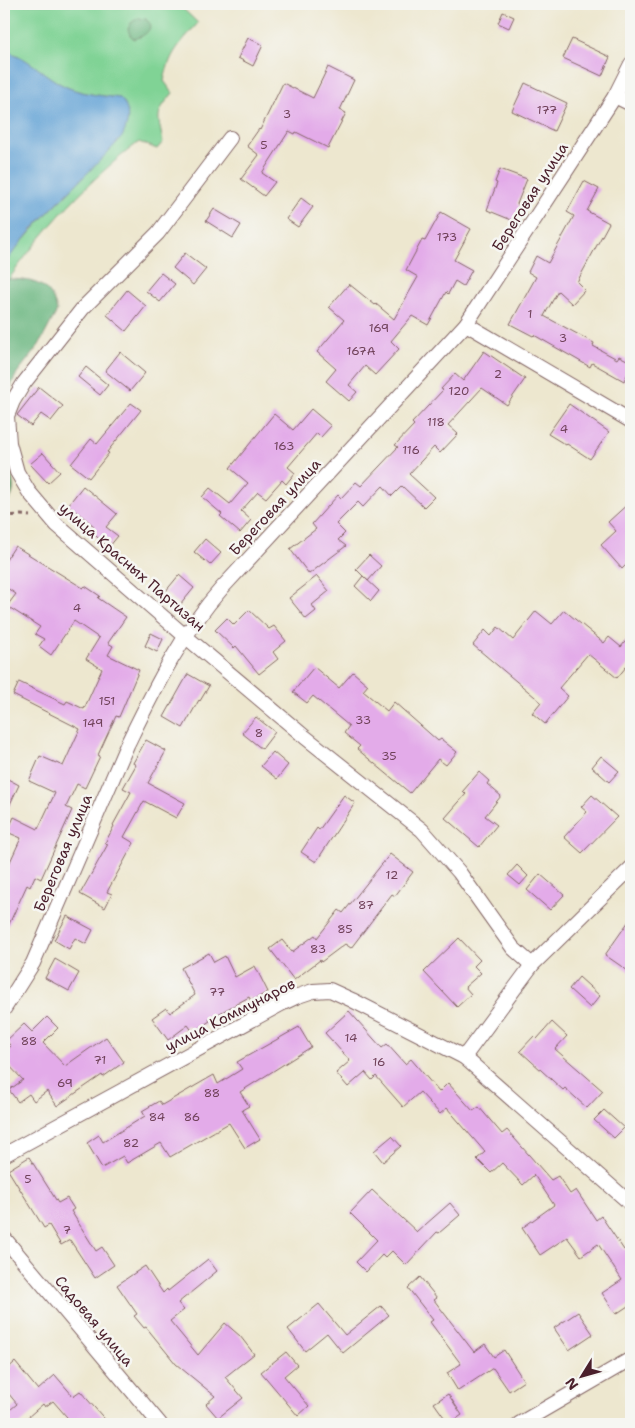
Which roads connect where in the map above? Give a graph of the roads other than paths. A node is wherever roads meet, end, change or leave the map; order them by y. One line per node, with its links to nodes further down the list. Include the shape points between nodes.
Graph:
1 (631, 64): 2 (street, Береговая улица)
2 (615, 96): 3 (street); 5 (street, Береговая улица)
3 (631, 104)
4 (230, 138): 7 (street, улица Красных Партизан, via 158,233 100,289 63,331 24,382 8,416 9,443 17,472 42,509)
5 (466, 324): 6 (street); 7 (street, Береговая улица, via 222,588)
6 (631, 421)
7 (185, 636): 9 (street, улица Красных Партизан, via 422,830 459,872 508,941); 10 (street, Береговая улица, via 127,745 33,963)
8 (631, 868): 9 (street)
9 (532, 965): 11 (street)
10 (4, 1009)
11 (464, 1057): 12 (street, улица Коммунаров, via 330,990 313,992 281,1004); 13 (street)
12 (4, 1155)
13 (631, 1204)
14 (4, 1238): 16 (street, Садовая улица)
15 (631, 1359): 17 (street)
16 (160, 1424)
17 (519, 1424)

